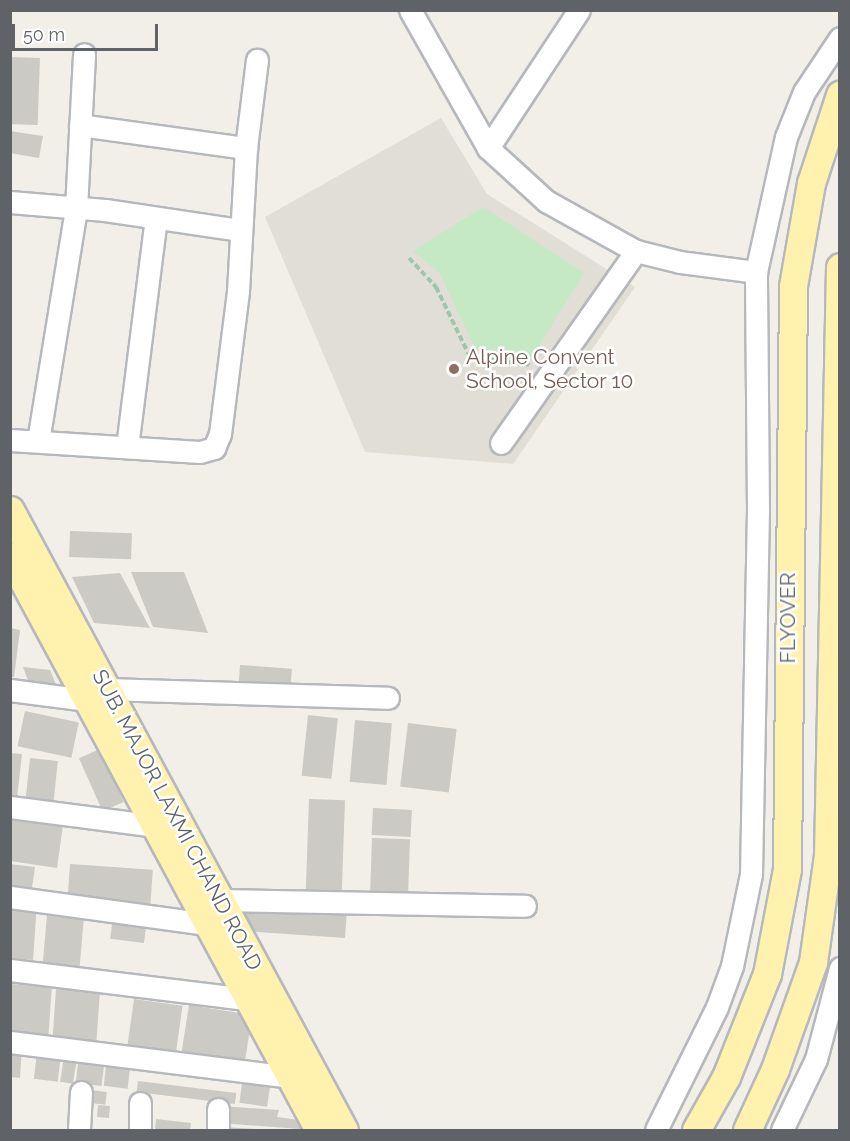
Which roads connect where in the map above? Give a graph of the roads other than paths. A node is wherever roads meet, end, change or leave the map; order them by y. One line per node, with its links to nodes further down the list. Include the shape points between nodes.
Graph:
1 (410, 10): 9 (street)
2 (579, 10): 9 (street)
3 (840, 38): 15 (street, via 804,92 786,136)
4 (84, 54): 7 (street)
5 (257, 60): 8 (street)
6 (840, 95): 47 (main road, FLYOVER, via 811,183 793,286 787,869 767,974 726,1077)
7 (80, 125): 8 (street); 11 (street)
8 (246, 148): 13 (street)
9 (488, 148): 14 (street, via 546,201)
10 (10, 202): 11 (street)
11 (76, 208): 12 (street); 18 (street)
12 (156, 219): 13 (street); 20 (street)
13 (241, 231): 20 (street, via 238,291 218,442 207,452)
14 (636, 251): 15 (street, via 680,262); 19 (street)
15 (756, 272): 46 (street, via 758,510 751,874 732,966 721,997)
16 (839, 274): 48 (main road, via 827,866 813,962 775,1069)
17 (10, 440): 18 (street)
18 (38, 441): 20 (street)
19 (501, 443)
20 (128, 447)
21 (10, 510): 23 (main road, SUB. MAJOR LAXMI CHAND ROAD)
22 (10, 556): 23 (main road, SUB. MAJOR LAXMI CHAND ROAD)
23 (34, 576): 25 (main road, SUB. MAJOR LAXMI CHAND ROAD)
24 (10, 690): 25 (street)
25 (97, 695): 26 (street); 28 (main road, SUB. MAJOR LAXMI CHAND ROAD)
26 (388, 698)
27 (10, 807): 28 (street)
28 (165, 820): 30 (main road, SUB. MAJOR LAXMI CHAND ROAD); 32 (main road, SUB. MAJOR LAXMI CHAND ROAD)
29 (10, 897): 32 (street)
30 (220, 900): 31 (street); 35 (main road, SUB. MAJOR LAXMI CHAND ROAD)
31 (525, 906)
32 (207, 924): 35 (main road, SUB. MAJOR LAXMI CHAND ROAD)
33 (840, 968): 49 (street, via 816,1059)
34 (10, 970): 35 (street)
35 (256, 991): 37 (main road, SUB. MAJOR LAXMI CHAND ROAD); 45 (main road, SUB. MAJOR LAXMI CHAND ROAD)
36 (10, 1042): 37 (street)
37 (290, 1077): 44 (main road, SUB. MAJOR LAXMI CHAND ROAD)
38 (81, 1092): 41 (street)
39 (140, 1103): 42 (street)
40 (218, 1109): 43 (street)
41 (79, 1131)
42 (140, 1131)
43 (218, 1131)
44 (320, 1131)
45 (344, 1131)
46 (656, 1131)
47 (696, 1131)
48 (747, 1131)
49 (782, 1131)

